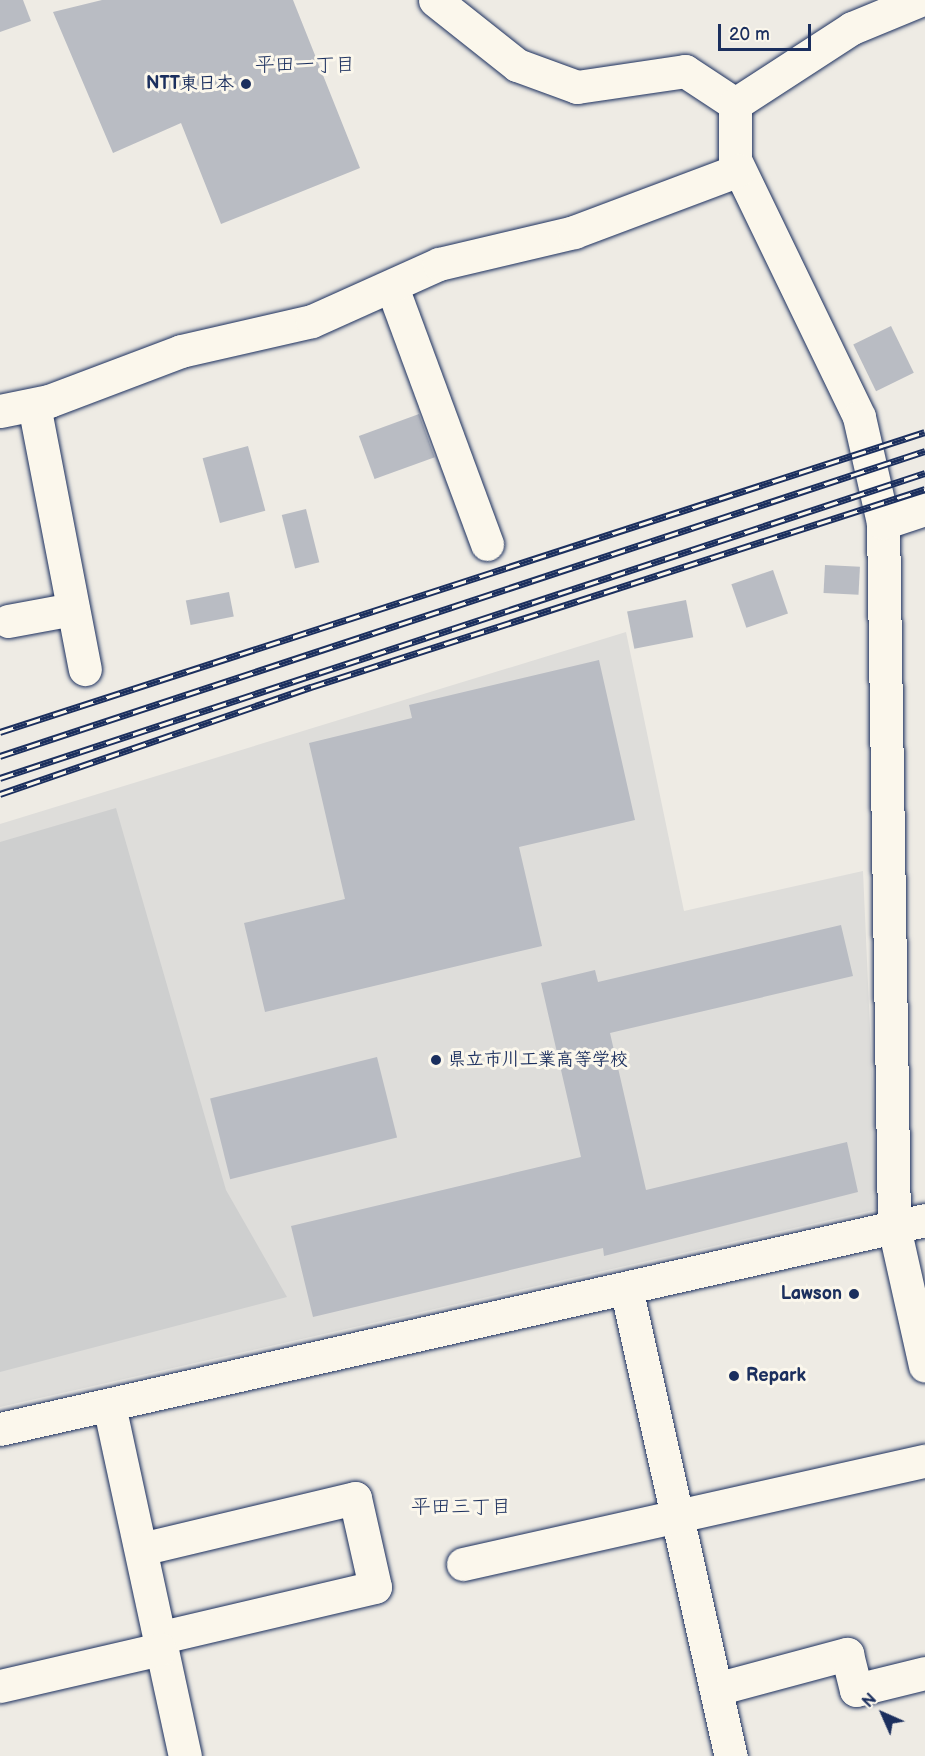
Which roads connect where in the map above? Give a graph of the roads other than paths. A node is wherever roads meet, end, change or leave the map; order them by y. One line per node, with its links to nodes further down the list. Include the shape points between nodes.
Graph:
1 (435, 0): 3 (street, via 518,65 577,87 685,71)
2 (913, 3): 3 (street, via 852,28)
3 (735, 104): 4 (street)
4 (739, 170): 5 (street, via 574,232 439,264); 9 (street, via 859,417)
5 (392, 287): 6 (street, via 312,321 181,351); 10 (street)
6 (34, 405): 7 (street); 11 (street)
7 (0, 411)
8 (925, 509): 9 (street)
9 (883, 523): 14 (street)
10 (487, 544)
11 (73, 609): 12 (street); 13 (street)
12 (8, 621)
13 (85, 669)
14 (910, 1223): 15 (street); 16 (street)
15 (626, 1288): 17 (street); 20 (street)
16 (925, 1366)
17 (109, 1405): 18 (street); 21 (street)
18 (0, 1429)
19 (925, 1461): 20 (street)
20 (678, 1520): 22 (street); 26 (street)
21 (141, 1549): 23 (street); 23 (street, via 355,1498 375,1587)
22 (463, 1564)
23 (160, 1643): 25 (street); 27 (street)
24 (925, 1673): 26 (street, via 856,1690 847,1654)
25 (0, 1686)
26 (716, 1689): 28 (street)
27 (185, 1756)
28 (731, 1756)

